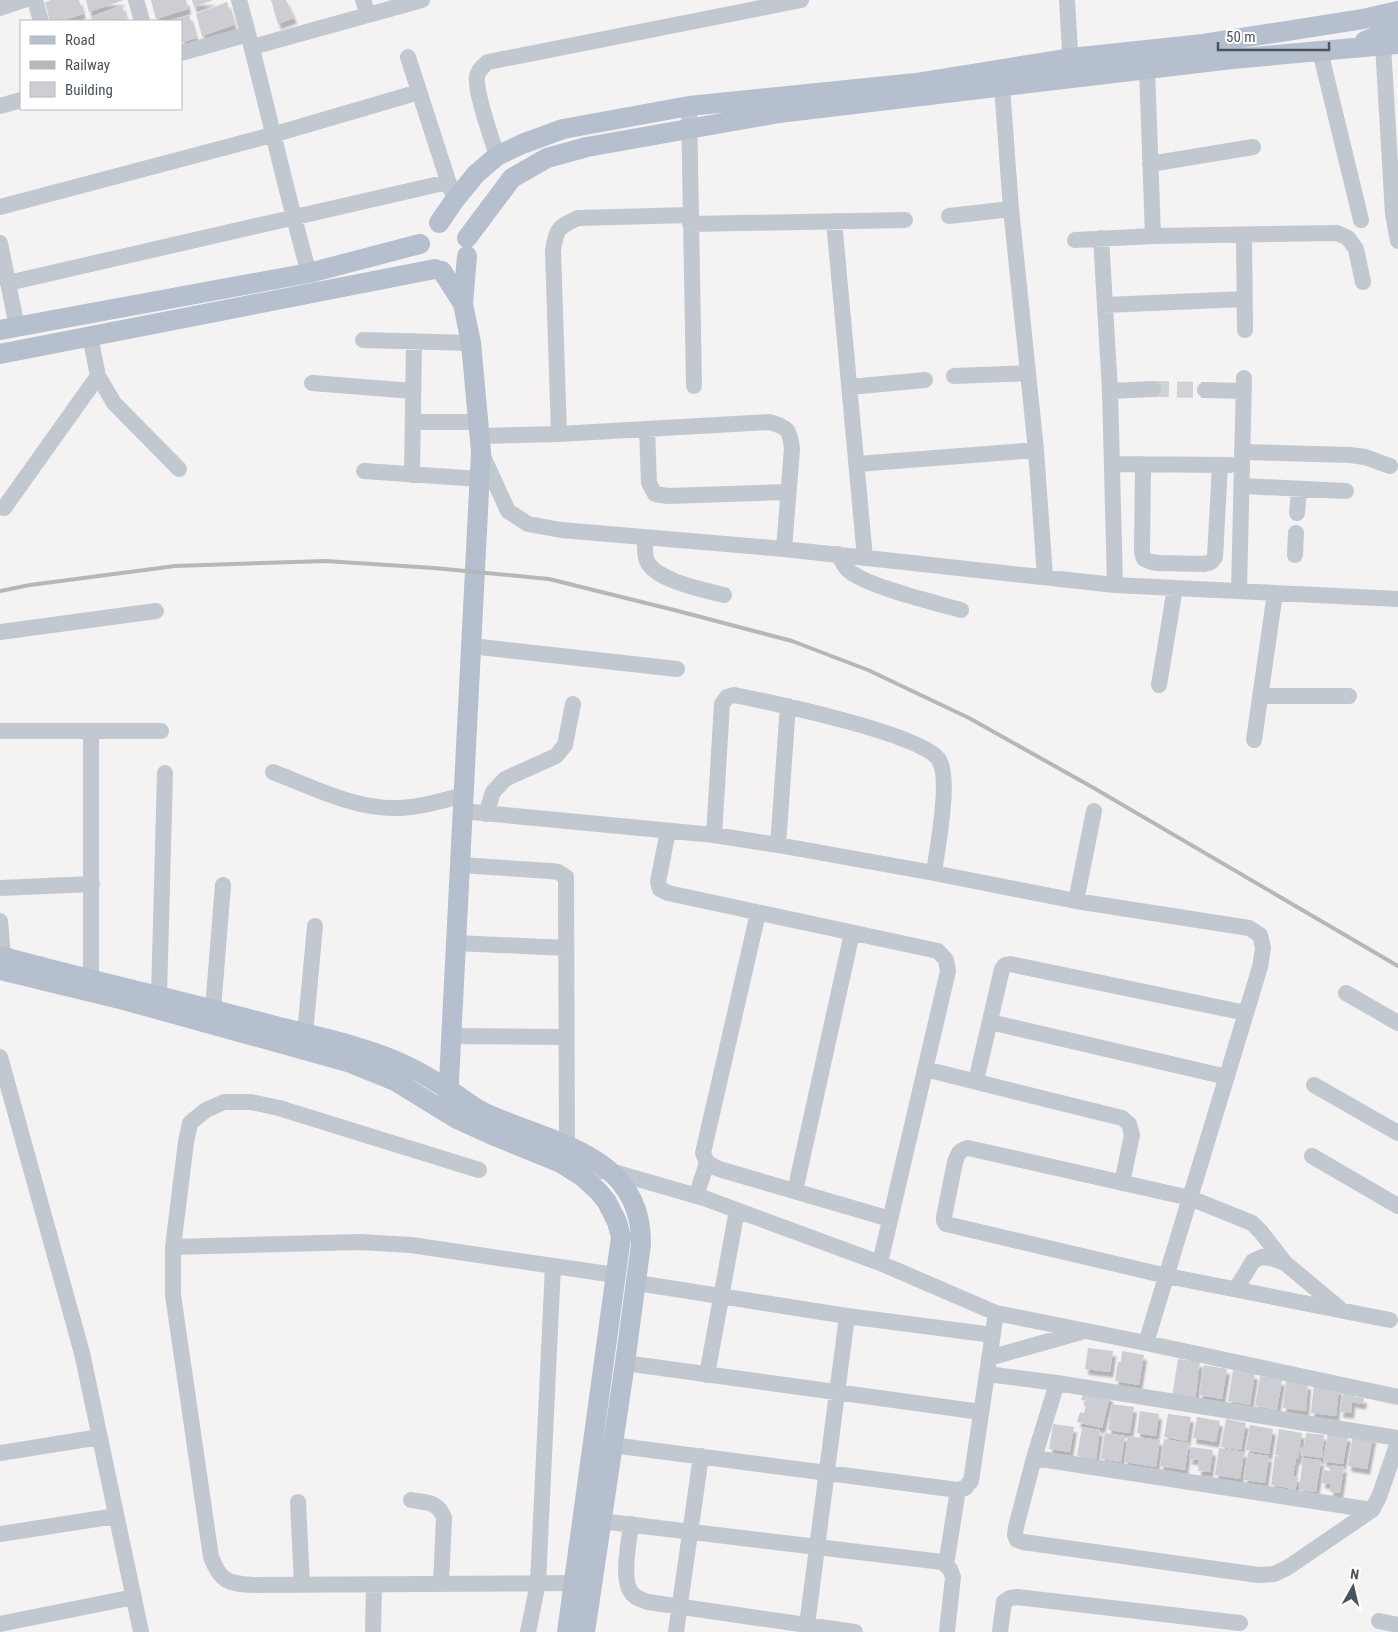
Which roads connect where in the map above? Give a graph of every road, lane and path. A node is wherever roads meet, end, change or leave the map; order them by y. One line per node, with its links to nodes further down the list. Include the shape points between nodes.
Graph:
1 (24, 0): 8 (street)
2 (35, 0): 11 (street)
3 (136, 0): 12 (street)
4 (239, 0): 15 (street)
5 (422, 0): 9 (street)
6 (801, 0): 32 (street, via 488,62 477,76 478,88)
7 (1067, 0): 21 (street)
8 (0, 8)
9 (365, 8): 15 (street)
10 (1398, 11): 13 (main road)
11 (41, 20)
12 (142, 20)
13 (1342, 23): 14 (main road); 21 (main road, via 1203,44)
14 (1398, 26): 17 (main road)
15 (250, 40): 19 (street); 30 (street)
16 (1391, 45): 17 (main road); 49 (street, via 1393,214)
17 (1344, 49): 18 (main road)
18 (1320, 51): 22 (main road); 42 (street)
19 (182, 53)
20 (408, 57): 25 (street)
21 (1071, 58): 23 (street); 28 (main road, via 916,83)
22 (1147, 69): 23 (main road); 33 (street)
23 (1072, 78): 24 (main road)
24 (1002, 87): 29 (main road, via 779,113); 37 (street)
25 (419, 92): 30 (street); 34 (street)
26 (20, 100): 27 (street)
27 (0, 106)
28 (689, 106): 29 (street); 32 (main road, via 563,129)
29 (689, 128): 40 (street); 52 (main road, via 547,158 512,178)
30 (272, 135): 36 (street); 39 (street)
31 (1252, 147): 33 (street)
32 (497, 156): 35 (main road, via 476,174)
33 (1150, 164): 46 (street)
34 (448, 182): 35 (street); 39 (street)
35 (454, 201): 44 (main road)
36 (0, 207)
37 (1011, 209): 38 (street); 67 (street)
38 (949, 216)
39 (293, 217): 54 (street); 56 (street)
40 (690, 220): 43 (street); 72 (street); 80 (street, via 578,218 561,226 556,234 553,251)
41 (905, 220): 43 (street)
42 (1362, 220)
43 (834, 221): 73 (street)
44 (439, 223): 51 (main road, via 426,231); 52 (main road, via 447,222 460,228)
45 (1244, 235): 46 (street); 55 (street, via 1337,233 1348,238 1356,248); 57 (street)
46 (1152, 236): 47 (street)
47 (1101, 238): 48 (street); 59 (street)
48 (1075, 240)
49 (1398, 241)
50 (0, 243): 56 (street)
51 (420, 244): 53 (main road, via 423,259); 54 (main road)
52 (467, 247): 53 (main road, via 457,267); 58 (main road)
53 (438, 270): 58 (main road); 62 (main road)
54 (309, 273): 60 (main road)
55 (1363, 282)
56 (8, 283): 60 (street)
57 (1244, 299): 59 (street); 61 (street)
58 (463, 304): 65 (main road)
59 (1105, 305): 77 (street)
60 (9, 329)
61 (1245, 330)
62 (90, 336): 66 (main road); 68 (street)
63 (363, 340): 64 (street)
64 (414, 341): 65 (street); 76 (street)
65 (471, 343): 81 (main road)
66 (0, 354)
67 (1028, 373): 69 (street); 82 (street)
68 (98, 376): 89 (street, via 114,403); 97 (street)
69 (954, 376)
70 (925, 380): 73 (street)
71 (312, 383): 76 (street)
72 (694, 386)
73 (850, 387): 84 (street)
74 (1153, 389): 77 (street)
75 (1205, 390): 83 (street, via 1244,384)
76 (413, 391): 78 (street)
77 (1110, 391): 85 (street)
78 (412, 422): 81 (street); 91 (street)
79 (647, 429): 80 (street); 96 (street, via 649,483 655,494); 96 (street, via 769,422 783,425 790,433 792,449)
80 (560, 434): 81 (street)
81 (480, 436): 92 (main road); 100 (street, via 508,511 528,524)
82 (1036, 450): 84 (street); 105 (street)
83 (1242, 458): 87 (street); 88 (street, via 1350,455); 93 (street)
84 (857, 464): 104 (street)
85 (1112, 464): 86 (street); 106 (street)
86 (1143, 464): 87 (street); 87 (street, via 1144,559 1158,563 1204,564 1215,557)
87 (1220, 465)
88 (1390, 466)
89 (178, 469)
90 (364, 471): 91 (street)
91 (412, 475): 92 (street)
92 (480, 479): 115 (main road)
93 (1242, 486): 94 (street); 108 (street)
94 (1299, 489): 95 (street); 98 (street)
95 (1346, 491)
96 (788, 492): 101 (street)
97 (4, 508)
98 (1297, 513)
99 (1296, 533): 103 (street)
100 (645, 538): 101 (street); 110 (street, via 647,561 655,571 669,579)
101 (784, 549): 102 (street)
102 (838, 554): 104 (street); 112 (street, via 848,570 859,577)
103 (1295, 555)
104 (865, 558): 105 (street)
105 (1045, 577): 106 (street)
106 (1115, 585): 107 (street)
107 (1174, 588): 108 (street); 117 (street)
108 (1239, 591): 109 (street)
109 (1275, 593): 111 (street); 118 (street)
110 (724, 595)
111 (1398, 599)
112 (961, 610)
113 (156, 611): 114 (street)
114 (0, 632)
115 (471, 646): 116 (street); 128 (main road)
116 (677, 669)
117 (1158, 685)
118 (1260, 696): 119 (street); 125 (street)
119 (1349, 696)
120 (573, 704): 130 (street, via 565,745 556,756 505,778 494,792)
121 (788, 706): 132 (street, via 734,695 727,697 722,704); 133 (street); 135 (street, via 906,738 939,759 944,773)
122 (0, 731): 123 (street)
123 (91, 731): 124 (street); 136 (street)
124 (161, 732)
125 (1254, 740)
126 (273, 772): 128 (street, via 373,807)
127 (164, 773): 149 (street)
128 (463, 803): 130 (street); 134 (main road)
129 (1094, 811): 139 (street)
130 (486, 814): 131 (street)
131 (668, 831): 132 (street); 140 (street, via 658,882 660,889)
132 (714, 836): 133 (street)
133 (778, 845): 135 (street)
134 (460, 865): 144 (main road); 145 (street, via 551,871 564,875)
135 (934, 873): 139 (street)
136 (92, 884): 138 (street); 147 (street)
137 (223, 885): 150 (street)
138 (0, 888)
139 (1076, 902): 151 (street, via 1249,928 1260,935 1263,948 1260,968)
140 (758, 913): 143 (street); 167 (street, via 703,1153)
141 (0, 921): 146 (street)
142 (315, 926): 154 (street)
143 (852, 933): 158 (street, via 938,951 946,960 948,971); 172 (street)
144 (456, 943): 145 (street); 155 (main road)
145 (566, 948): 156 (street)
146 (2, 964): 147 (main road); 163 (main road, via 348,1062 395,1081)
147 (91, 978): 149 (main road)
148 (1346, 992): 153 (street)
149 (159, 996): 150 (main road)
150 (213, 1009): 154 (main road)
151 (1246, 1012): 152 (street, via 1010,964 1002,968); 159 (street)
152 (990, 1022): 159 (street); 160 (street)
153 (1398, 1023)
154 (305, 1034): 162 (main road, via 353,1046 405,1065)
155 (451, 1036): 156 (street); 162 (main road)
156 (567, 1037): 165 (street)
157 (0, 1057): 201 (street, via 82,1353)
158 (925, 1069): 160 (street); 177 (street)
159 (1227, 1077): 174 (street)
160 (976, 1081): 171 (street, via 1122,1118 1129,1124 1132,1135)
161 (1314, 1085): 164 (street)
162 (448, 1090): 163 (main road); 165 (main road, via 481,1112)
163 (448, 1113): 170 (main road)
164 (1398, 1133)
165 (567, 1146): 169 (main road, via 598,1161)
166 (1312, 1156): 175 (street)
167 (707, 1163): 172 (street); 173 (street)
168 (479, 1170): 178 (street, via 279,1108 252,1102 224,1102 206,1110 190,1123)
169 (610, 1171): 170 (street); 173 (street); 184 (main road, via 629,1192 638,1218 641,1244)
170 (576, 1172): 182 (main road, via 599,1192 617,1222 621,1237)
171 (1122, 1183): 174 (street); 183 (street, via 962,1149 955,1162 944,1221 951,1226)
172 (795, 1191): 177 (street)
173 (696, 1196): 176 (street)
174 (1190, 1198): 180 (street, via 1252,1223); 183 (street)
175 (1398, 1206)
176 (737, 1210): 179 (street); 186 (street)
177 (890, 1218): 179 (street)
178 (173, 1247): 181 (street, via 360,1242 411,1245); 222 (street, via 173,1295 211,1557 217,1572 230,1583)
179 (880, 1263): 188 (street)
180 (1285, 1263): 185 (street, via 1262,1257 1253,1261); 187 (street)
181 (552, 1266): 182 (street); 219 (street)
182 (615, 1275): 220 (main road)
183 (1167, 1276): 185 (street); 193 (street)
184 (637, 1283): 186 (street); 194 (main road)
185 (1236, 1289): 187 (street)
186 (722, 1296): 189 (street); 196 (street)
187 (1341, 1310): 190 (street)
188 (996, 1313): 191 (street); 192 (street)
189 (848, 1316): 192 (street); 198 (street)
190 (1390, 1320)
191 (1085, 1331): 193 (street); 195 (street)
192 (993, 1335): 195 (street)
193 (1146, 1343): 199 (street)
194 (625, 1363): 196 (street); 203 (main road)
195 (988, 1366): 197 (street); 200 (street)
196 (707, 1374): 198 (street)
197 (1057, 1382): 202 (street); 206 (street)
198 (837, 1392): 200 (street); 207 (street)
199 (1398, 1397)
200 (981, 1412): 208 (street, via 971,1481)
201 (100, 1437): 204 (street); 212 (street)
202 (1398, 1440): 211 (street)
203 (612, 1445): 205 (street); 213 (main road)
204 (0, 1453)
205 (701, 1456): 207 (street); 215 (street)
206 (1034, 1458): 211 (street); 211 (street, via 1015,1534 1017,1540 1023,1542 1258,1575 1274,1574)
207 (827, 1472): 208 (street); 217 (street)
208 (958, 1490): 218 (street, via 946,1565)
209 (412, 1500): 221 (street, via 432,1503 441,1509 444,1518)
210 (298, 1502): 222 (street)
211 (1372, 1510)
212 (116, 1516): 216 (street); 224 (street)
213 (601, 1521): 214 (street); 235 (main road)
214 (631, 1524): 215 (street); 225 (street, via 626,1581 630,1591 648,1602)
215 (689, 1532): 217 (street); 225 (street)
216 (0, 1534)
217 (817, 1548): 218 (street, via 942,1562); 229 (street)
218 (950, 1568): 238 (street, via 953,1577)
219 (538, 1583): 220 (street); 221 (street); 233 (street)
220 (573, 1583): 234 (main road)
221 (442, 1584): 223 (street)
222 (302, 1585): 223 (street)
223 (374, 1585): 232 (street)
224 (134, 1597): 227 (street); 231 (street)
225 (680, 1607): 229 (street); 236 (street)
226 (1379, 1621): 230 (street)
227 (0, 1622)
228 (1240, 1623): 239 (street, via 1017,1597 1004,1602)
229 (807, 1625): 237 (street)
230 (1398, 1625)
231 (141, 1632)
232 (373, 1632)
233 (528, 1632)
234 (567, 1632)
235 (585, 1632)
236 (676, 1632)
237 (854, 1632)
238 (947, 1632)
239 (1000, 1632)

